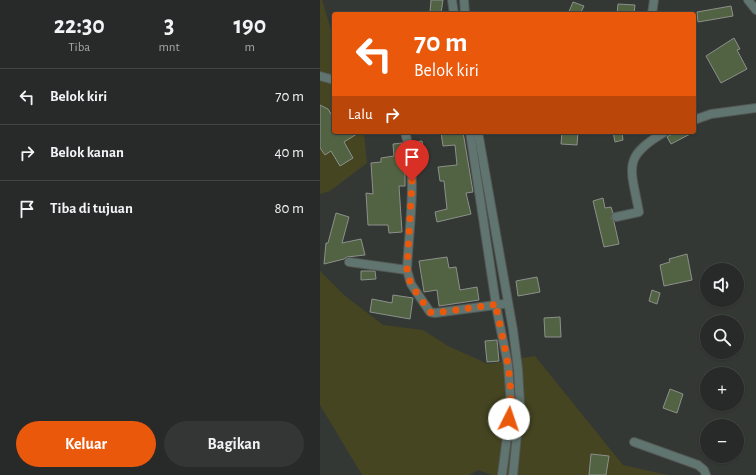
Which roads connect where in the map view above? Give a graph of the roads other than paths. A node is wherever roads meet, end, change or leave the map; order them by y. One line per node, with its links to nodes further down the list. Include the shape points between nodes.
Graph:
1 (452, 0): 6 (street)
2 (464, 0): 7 (street)
3 (654, 0): 8 (street)
4 (748, 0): 5 (street)
5 (756, 10)
6 (454, 12)
7 (466, 12)
8 (652, 12)
9 (320, 76): 10 (street)
10 (332, 79)
11 (756, 108): 12 (street, via 711,114)
12 (696, 119)
13 (406, 134): 19 (street, via 412,181)
14 (470, 134): 21 (street)
15 (478, 134): 20 (street)
16 (662, 134): 17 (street, via 633,158 631,171 639,212)
17 (616, 217)
18 (349, 262): 19 (street)
19 (407, 270): 21 (street, via 408,278 430,312)
20 (508, 303): 21 (street); 24 (street, via 518,368 520,404)
21 (498, 304): 23 (street, via 497,311 508,365 511,406)
22 (634, 442): 25 (street, via 698,465)
23 (502, 475)
24 (512, 475)
25 (706, 475)

